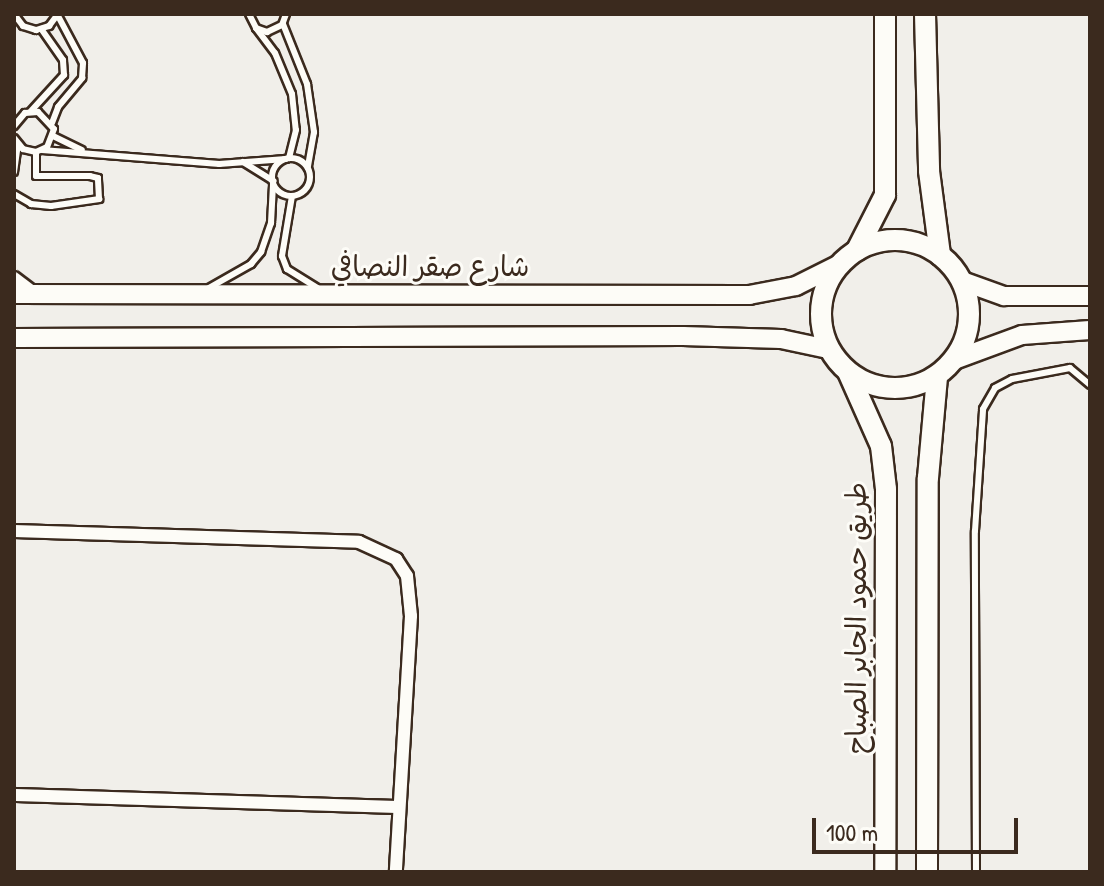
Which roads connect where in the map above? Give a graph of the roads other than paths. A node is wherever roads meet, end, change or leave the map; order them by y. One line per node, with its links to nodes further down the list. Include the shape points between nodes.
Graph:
1 (249, 14): 8 (lane)
2 (286, 14): 7 (lane)
3 (885, 14): 25 (main road, via 885,195)
4 (925, 14): 26 (main road, via 929,171)
5 (58, 15): 9 (lane); 11 (lane, via 83,63 82,78)
6 (14, 16): 9 (lane, via 23,26)
7 (283, 24): 8 (lane, via 273,31); 20 (lane, via 307,84 314,132)
8 (256, 28): 18 (lane, via 275,53 292,94 296,130)
9 (41, 29): 10 (lane, via 63,60 64,75)
10 (31, 111): 11 (lane); 12 (lane)
11 (52, 123): 13 (lane)
12 (14, 126)
13 (53, 136): 16 (lane); 17 (lane)
14 (14, 138): 15 (lane)
15 (18, 145): 17 (lane); 21 (lane)
16 (82, 150): 17 (lane); 19 (lane, via 185,162)
17 (39, 151): 23 (lane, via 36,176 98,178 99,199 51,206 31,204)
18 (287, 159): 19 (lane); 20 (lane); 22 (lane, via 274,170)
19 (243, 162): 22 (lane)
20 (308, 167): 24 (lane, via 309,184)
21 (14, 172)
22 (273, 183): 24 (lane); 33 (lane, via 271,223 261,252)
23 (14, 194)
24 (292, 196): 30 (lane, via 282,256 287,269)
25 (857, 250): 26 (main road, via 899,240); 27 (main road)
26 (940, 255): 29 (main road)
27 (840, 264): 30 (main road, شارع صقر النصافي, via 796,286 749,295); 39 (main road, via 820,305)
28 (14, 278): 32 (street)
29 (962, 281): 34 (main road, via 1004,296); 40 (main road, via 969,321)
30 (323, 293): 33 (main road, شارع صقر النصافي)
31 (14, 294): 32 (main road, شارع صقر النصافي)
32 (35, 294): 33 (main road, شارع صقر النصافي)
33 (201, 294)
34 (1090, 296)
35 (1090, 330): 40 (main road, via 1022,335)
36 (60, 337): 37 (main road); 38 (street); 39 (main road, via 683,336 781,339)
37 (14, 338)
38 (14, 348)
39 (828, 349): 41 (main road)
40 (954, 360): 42 (main road)
41 (848, 372): 42 (main road, via 891,389); 48 (main road, طريق حمود الجابر الصباح, via 881,446 886,489)
42 (937, 377): 49 (main road, via 928,478)
43 (1090, 385): 50 (lane, via 1070,368 1012,379 995,388 983,409 975,531)
44 (14, 531): 46 (street, via 359,542 389,554 407,576 410,596)
45 (14, 795): 46 (street)
46 (399, 807): 47 (street)
47 (396, 872)
48 (885, 872)
49 (927, 872)
50 (976, 872)

